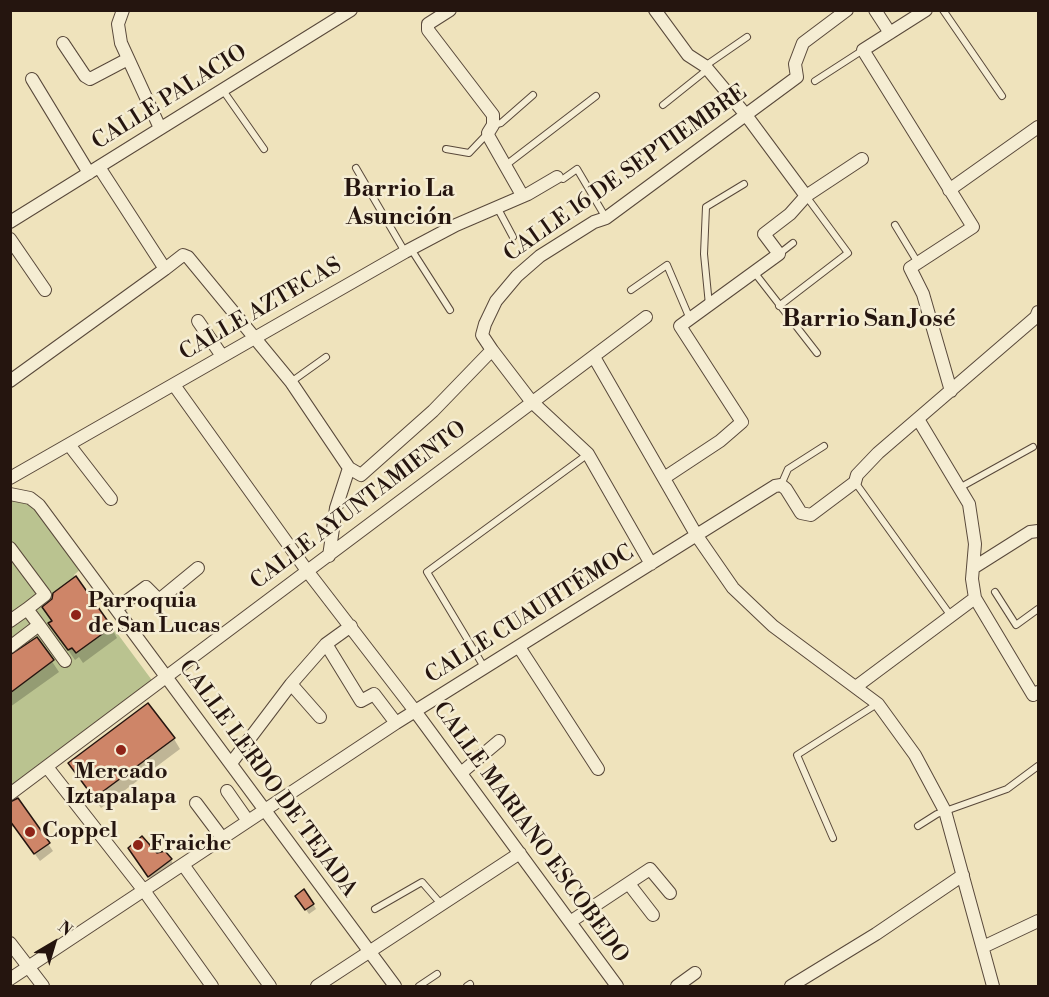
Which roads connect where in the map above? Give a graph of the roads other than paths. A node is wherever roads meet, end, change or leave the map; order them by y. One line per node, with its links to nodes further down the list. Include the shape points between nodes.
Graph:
1 (123, 10): 13 (street, via 118,24)
2 (351, 10): 17 (street, CALLE PALACIO)
3 (450, 10): 25 (street, via 428,24 428,30 493,116)
4 (655, 10): 14 (street, via 688,56)
5 (875, 10): 9 (street)
6 (926, 10): 9 (street)
7 (943, 10): 20 (lane)
8 (842, 12): 22 (street, CALLE 16 DE SEPTIEMBRE, via 803,43 797,56 797,76)
9 (890, 33): 12 (street)
10 (747, 37): 14 (lane)
11 (63, 43): 13 (street, via 90,79)
12 (863, 50): 16 (lane); 34 (street)
13 (128, 59): 24 (street)
14 (707, 68): 21 (lane); 22 (street)
15 (32, 79): 31 (street)
16 (815, 81)
17 (222, 90): 24 (street, CALLE PALACIO); 26 (lane)
18 (532, 95): 25 (lane)
19 (596, 96): 29 (lane)
20 (1002, 96)
21 (663, 105)
22 (746, 115): 36 (street); 38 (street, CALLE 16 DE SEPTIEMBRE)
23 (1038, 127): 34 (street)
24 (160, 128): 31 (street, CALLE PALACIO)
25 (491, 129): 27 (lane, via 469,153); 29 (street)
26 (264, 149)
27 (446, 149)
28 (862, 159): 36 (street)
29 (505, 166): 35 (street)
30 (356, 168): 44 (lane)
31 (94, 170): 39 (street, CALLE PALACIO); 47 (street)
32 (557, 177): 35 (street, CALLE AZTECAS); 38 (lane, CALLE AZTECAS, via 563,179 577,169)
33 (744, 184): 51 (lane, via 706,207 704,254)
34 (949, 190): 46 (street, via 973,226)
35 (522, 195): 37 (street, CALLE AZTECAS)
36 (807, 196): 45 (street, via 764,234); 52 (lane, via 848,253)
37 (497, 207): 41 (lane); 44 (street, CALLE AZTECAS)
38 (606, 218): 59 (street, CALLE 16 DE SEPTIEMBRE, via 540,256 506,288 482,336)
39 (10, 222)
40 (895, 225): 46 (lane)
41 (513, 237)
42 (10, 239): 49 (street)
43 (794, 243): 45 (lane)
44 (408, 250): 53 (lane); 58 (street, CALLE AZTECAS)
45 (779, 254): 48 (street)
46 (919, 263): 67 (street, via 910,268 923,294)
47 (165, 269): 58 (street, via 185,255); 64 (street)
48 (754, 272): 51 (street); 52 (lane)
49 (45, 290)
50 (631, 290): 56 (lane, via 667,265)
51 (709, 305): 56 (street)
52 (778, 306): 60 (lane, via 793,319)
53 (450, 310)
54 (1038, 312): 67 (street)
55 (646, 317): 63 (street, CALLE AYUNTAMIENTO)
56 (690, 319): 76 (street, via 680,326 742,422)
57 (198, 321): 61 (street)
58 (254, 338): 61 (street, CALLE AZTECAS); 65 (street)
59 (492, 350): 68 (street); 74 (street, via 366,472 358,475)
60 (817, 353)
61 (222, 356): 66 (street, CALLE AZTECAS)
62 (326, 357): 65 (lane)
63 (594, 357): 68 (street, CALLE AYUNTAMIENTO); 76 (street)
64 (10, 381)
65 (291, 382): 74 (street)
66 (174, 385): 70 (street, CALLE AZTECAS); 89 (street, CALLE MARIANO ESCOBEDO)
67 (951, 391): 69 (street)
68 (531, 400): 73 (street); 85 (street, CALLE AYUNTAMIENTO)
69 (918, 419): 77 (street, via 878,453); 79 (street)
70 (70, 446): 75 (street, CALLE AZTECAS); 81 (street)
71 (824, 446): 78 (lane, via 788,469)
72 (1033, 447): 79 (lane)
73 (588, 454): 86 (street); 103 (lane, via 427,572)
74 (349, 468): 85 (street, via 336,508)
75 (10, 478)
76 (664, 478): 83 (street)
77 (855, 482): 78 (street, via 807,516); 95 (lane)
78 (781, 485): 83 (street, CALLE CUAUHTÉMOC)
79 (961, 487): 88 (street, via 973,519)
80 (10, 494): 93 (street, CALLE LERDO DE TEJADA, via 30,498 39,505)
81 (111, 499)
82 (1038, 531): 88 (street, via 1030,532)
83 (697, 536): 86 (street, CALLE CUAUHTÉMOC); 106 (street, via 728,581 753,608 798,646)
84 (10, 548): 92 (street, via 45,595)
85 (328, 556): 89 (street, CALLE AYUNTAMIENTO)
86 (651, 564): 100 (street, CALLE CUAUHTÉMOC)
87 (198, 568): 93 (street, via 159,600 146,587)
88 (973, 568): 91 (street)
89 (308, 572): 98 (street, CALLE MARIANO ESCOBEDO); 104 (street, CALLE AYUNTAMIENTO)
90 (995, 592): 94 (lane, via 1016,625)
91 (975, 598): 95 (street); 107 (street, via 1033,695)
92 (27, 609): 96 (street); 97 (street)
93 (116, 609): 104 (street, CALLE LERDO DE TEJADA)
94 (1038, 609)
95 (952, 618): 106 (street)
96 (11, 619)
97 (39, 625): 101 (street); 102 (street)
98 (351, 626): 99 (street); 109 (street, CALLE MARIANO ESCOBEDO)
99 (326, 644): 105 (street); 111 (street, via 361,701 374,693)
100 (519, 646): 103 (street, CALLE CUAUHTÉMOC); 116 (street)
101 (10, 647)
102 (65, 661)
103 (484, 667): 109 (street, CALLE CUAUHTÉMOC)
104 (167, 678): 113 (street, CALLE LERDO DE TEJADA); 115 (street, CALLE AYUNTAMIENTO)
105 (291, 684): 110 (street); 113 (street)
106 (857, 687): 108 (street)
107 (1038, 692)
108 (878, 704): 122 (street, via 915,755); 125 (lane, via 797,755)
109 (415, 711): 111 (street, CALLE CUAUHTÉMOC); 117 (street, CALLE MARIANO ESCOBEDO)
110 (320, 717)
111 (396, 723): 121 (street, CALLE CUAUHTÉMOC)
112 (499, 741): 117 (street)
113 (232, 762): 121 (street, CALLE LERDO DE TEJADA)
114 (1038, 766): 122 (lane, via 1006,789)
115 (47, 767): 119 (street, CALLE AYUNTAMIENTO); 131 (street)
116 (598, 769)
117 (461, 773): 127 (street, CALLE MARIANO ESCOBEDO)
118 (227, 791): 123 (street)
119 (10, 794)
120 (196, 803): 126 (street)
121 (265, 809): 123 (street, CALLE CUAUHTÉMOC); 140 (street, CALLE LERDO DE TEJADA)
122 (945, 811): 124 (lane); 129 (street)
123 (248, 821): 126 (street, CALLE CUAUHTÉMOC)
124 (918, 826)
125 (833, 838)
126 (223, 839): 128 (street, CALLE CUAUHTÉMOC)
127 (520, 853): 133 (street); 137 (street, CALLE MARIANO ESCOBEDO)
128 (184, 866): 131 (street, CALLE CUAUHTÉMOC); 147 (street)
129 (963, 875): 139 (street); 153 (street)
130 (629, 884): 132 (street, via 650,869); 135 (street); 137 (street)
131 (145, 892): 141 (street, CALLE CUAUHTÉMOC); 146 (street)
132 (670, 893)
133 (442, 905): 134 (lane, via 422,882); 140 (street)
134 (375, 909)
135 (653, 915)
136 (1038, 921): 139 (street)
137 (570, 922): 151 (street, CALLE MARIANO ESCOBEDO)
138 (10, 943): 141 (street)
139 (983, 947): 154 (street)
140 (369, 952): 148 (street); 149 (street, CALLE LERDO DE TEJADA)
141 (28, 968): 144 (street, CALLE CUAUHTÉMOC); 145 (street)
142 (694, 973): 152 (street)
143 (437, 974): 150 (lane)
144 (10, 979)
145 (43, 987)
146 (212, 987)
147 (270, 987)
148 (317, 987)
149 (395, 987)
150 (418, 987)
151 (617, 987)
152 (677, 987)
153 (791, 987)
154 (993, 987)

